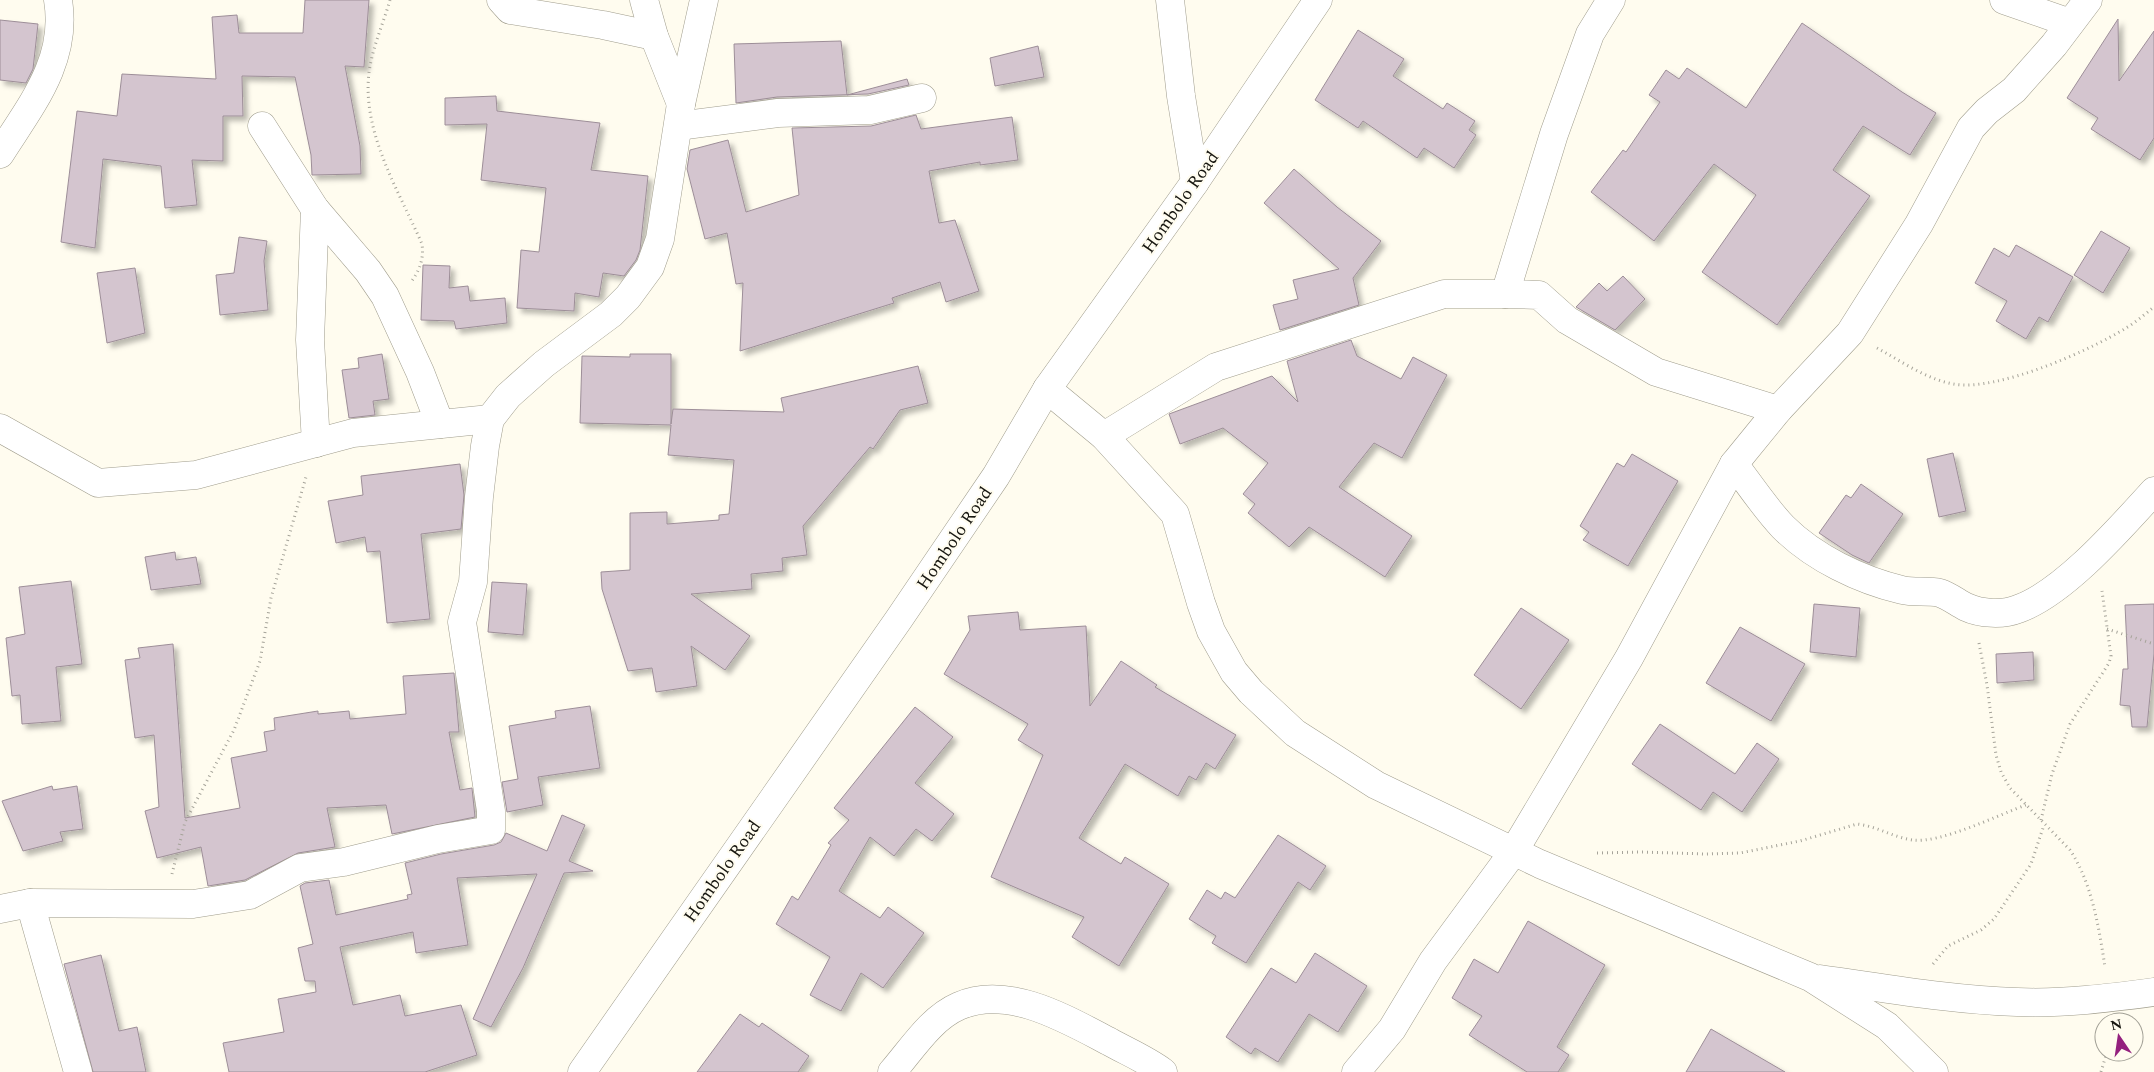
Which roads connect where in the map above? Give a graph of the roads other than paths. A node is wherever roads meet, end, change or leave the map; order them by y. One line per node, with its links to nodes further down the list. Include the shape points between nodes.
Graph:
1 (58, 0): 15 (street, via 61,20 56,56 41,89)
2 (501, 0): 11 (street, via 510,10 603,24)
3 (644, 0): 11 (street)
4 (704, 0): 13 (street)
5 (1170, 0): 16 (street)
6 (1318, 0): 16 (street, Hombolo Road)
7 (1611, 0): 18 (street, via 1590,34 1554,134)
8 (2004, 0): 10 (street)
9 (2088, 0): 10 (street)
10 (2070, 23): 20 (street, via 2014,90 1986,110 1972,128 1919,224 1850,333)
11 (654, 36): 13 (street)
12 (922, 98): 13 (street, via 870,110)
13 (680, 115): 21 (street, via 660,239 650,267 611,314 544,364 508,396)
14 (262, 126): 17 (street)
15 (0, 154)
16 (1195, 182): 19 (street, Hombolo Road)
17 (315, 209): 22 (street, via 368,271 392,309); 25 (street, via 310,340)
18 (1505, 294): 20 (street, via 1539,295 1567,320 1656,372); 24 (street, via 1444,294 1216,367)
19 (1047, 389): 24 (street); 34 (street, Hombolo Road, via 996,476 900,619)
20 (1778, 410): 26 (street)
21 (490, 419): 22 (street); 29 (street, via 481,480 473,582 462,622 491,811 491,830 344,862 300,868 250,895 192,904)
22 (440, 424): 25 (street, via 353,433)
23 (0, 428): 25 (street, via 98,483 196,475)
24 (1104, 436): 28 (street, via 1175,514 1212,631 1234,672 1252,692 1295,733 1376,785)
25 (316, 443)
26 (1734, 464): 27 (street, via 1784,527 1823,558 1903,590 1940,593 1969,609 1993,613 2018,610 2064,582); 28 (street, via 1629,658)
27 (2154, 491)
28 (1514, 851): 31 (street); 37 (street, via 1433,961 1392,1029)
29 (30, 903): 30 (street); 33 (street)
30 (0, 908)
31 (1810, 977): 32 (street, via 2017,1002 2062,1002); 38 (street, via 1887,1026)
32 (2154, 992)
33 (78, 1072)
34 (582, 1072)
35 (892, 1072): 36 (street, via 937,1020 960,1005 1009,1000 1057,1014)
36 (1163, 1072)
37 (1356, 1072)
38 (1934, 1072)

